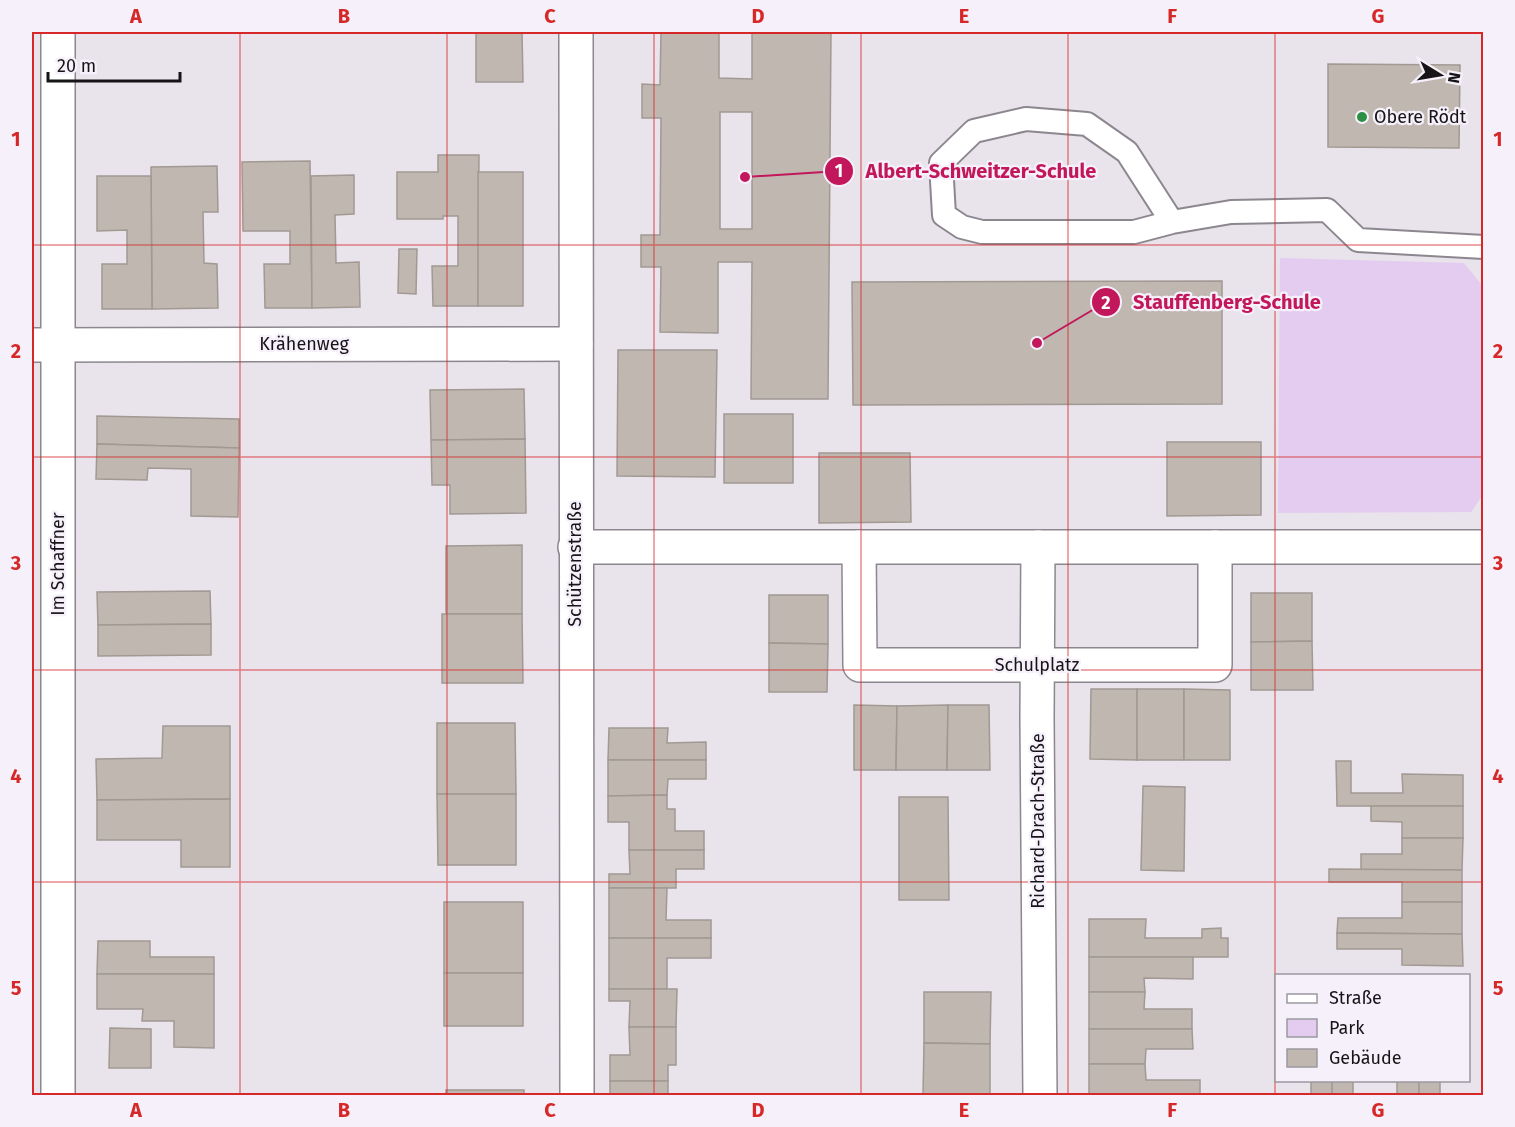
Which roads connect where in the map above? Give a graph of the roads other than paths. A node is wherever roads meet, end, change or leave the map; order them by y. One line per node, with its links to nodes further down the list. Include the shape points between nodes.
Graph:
1 (58, 32): 6 (street, Im Schaffner)
2 (576, 32): 5 (street, Schützenstraße)
3 (1172, 222): 3 (lane, via 1134,232 982,232 962,227 944,215 941,163 974,131 1026,118 1088,124 1127,152); 4 (lane, via 1231,212 1327,210 1358,240)
4 (1484, 247)
5 (576, 344): 6 (street, Krähenweg); 7 (street, Schützenstraße)
6 (45, 345): 13 (street, Im Schaffner)
7 (575, 547): 8 (street); 14 (street, Schützenstraße)
8 (860, 547): 9 (street); 12 (street, Schulplatz, via 860,665)
9 (1038, 547): 10 (street); 12 (street, Richard-Drach-Straße)
10 (1215, 547): 11 (street); 12 (street, Schulplatz, via 1215,665)
11 (1484, 548)
12 (1038, 665): 15 (street, Richard-Drach-Straße)
13 (58, 1095)
14 (577, 1095)
15 (1040, 1095)

